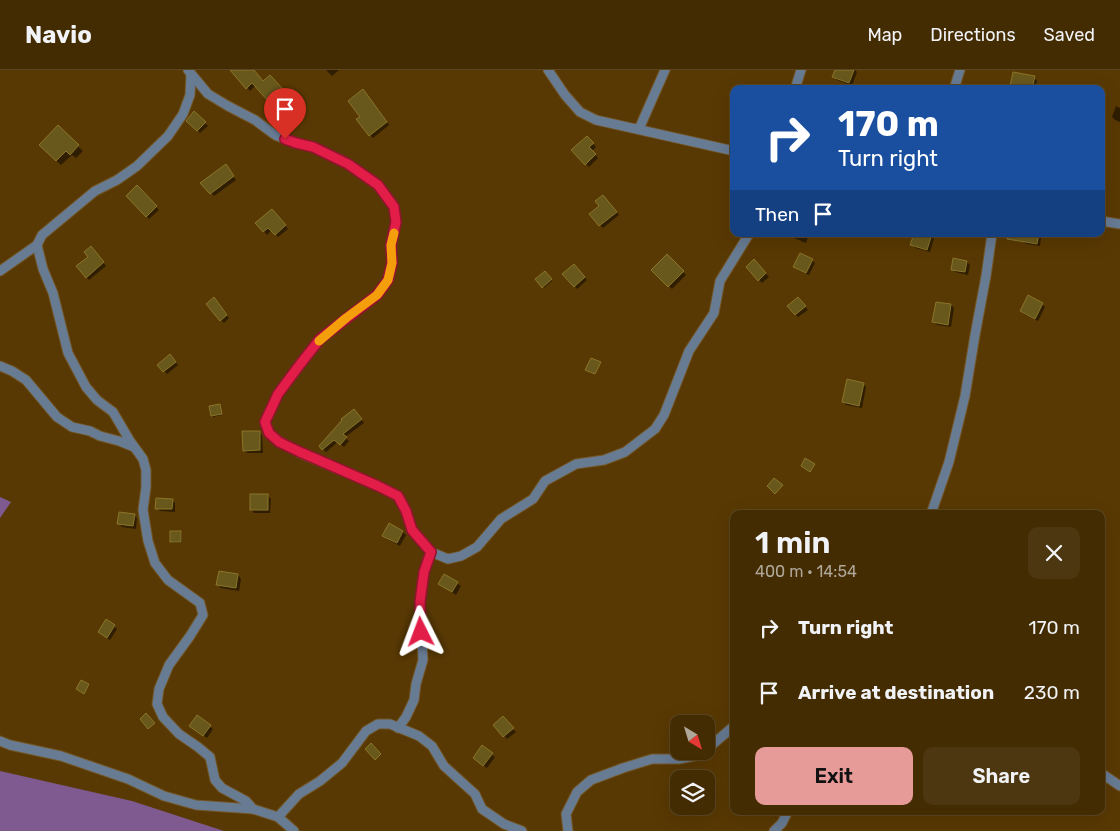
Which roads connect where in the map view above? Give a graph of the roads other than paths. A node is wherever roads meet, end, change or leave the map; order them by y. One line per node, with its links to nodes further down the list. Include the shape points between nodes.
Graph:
1 (548, 70): 8 (street, via 580,112 596,120)
2 (665, 70): 8 (street)
3 (801, 70): 6 (street)
4 (960, 70): 7 (street)
5 (189, 72): 14 (street, via 190,95 183,114 168,136 137,166 95,191 42,235); 19 (street, via 208,94 255,120 274,135 313,147 348,164 378,185 394,207 396,222 388,280 377,295 320,339 278,394 265,422 269,433 279,442 398,496 412,530)
6 (796, 85)
7 (955, 85)
8 (639, 129): 9 (street)
9 (730, 150)
10 (1105, 222): 11 (street)
11 (1120, 224)
12 (747, 237): 19 (street, via 720,281 714,313 689,351 664,415 655,429 625,452 604,460 576,464 544,481 534,499 501,519 477,547 461,556 448,559)
13 (992, 237): 18 (street, via 965,396 949,462)
14 (37, 245): 15 (street); 17 (street, via 68,353 86,387 113,412)
15 (0, 271)
16 (0, 366): 17 (street, via 26,380 57,418 72,427)
17 (135, 447): 27 (street, via 146,470 143,510 155,563 168,580 200,603 203,615 169,665 158,689 157,704 163,717 179,734 210,757 214,780)
18 (932, 510)
19 (431, 552): 20 (street, via 424,572 420,602 423,660 414,700)
20 (398, 728): 29 (street, via 378,724 366,731 342,763 299,794); 31 (street, via 432,746 444,766 475,794 482,809 504,824)
21 (730, 729): 23 (street)
22 (0, 742): 27 (street, via 61,756 196,805)
23 (715, 742)
24 (670, 759): 32 (street, via 652,759 591,780 577,792 566,814)
25 (1105, 776): 26 (street)
26 (1120, 786)
27 (253, 809): 29 (street)
28 (786, 815): 33 (street)
29 (278, 817): 30 (street)
30 (294, 831)
31 (522, 831)
32 (568, 831)
33 (774, 831)

